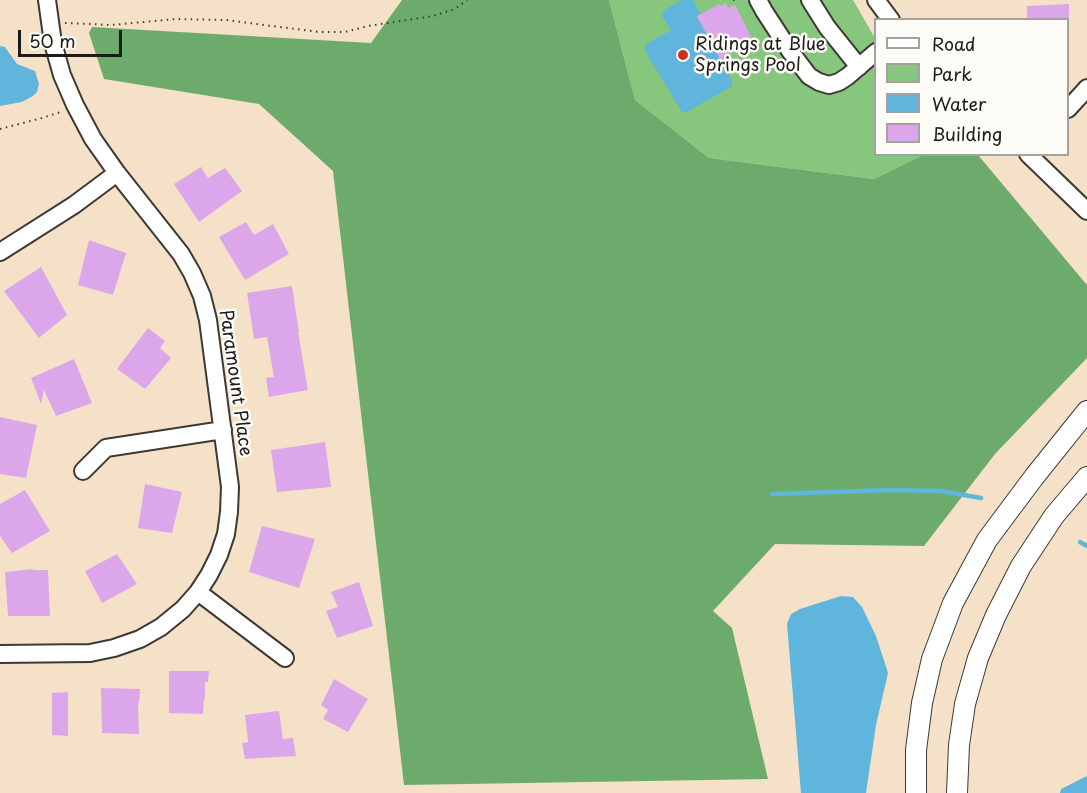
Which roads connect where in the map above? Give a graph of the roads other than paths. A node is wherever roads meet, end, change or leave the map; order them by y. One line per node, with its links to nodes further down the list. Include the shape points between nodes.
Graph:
1 (47, 0): 11 (street, Paramount Place, via 62,75 93,139)
2 (758, 0): 7 (street, via 809,76 829,85)
3 (810, 0): 7 (street)
4 (876, 0): 5 (street)
5 (890, 18)
6 (874, 54): 7 (street)
7 (859, 67)
8 (1087, 88): 9 (street)
9 (1069, 108)
10 (1030, 156): 12 (street)
11 (117, 172): 13 (street); 15 (street, Paramount Place, via 181,254 202,296)
12 (1087, 211)
13 (0, 252)
14 (1087, 411): 21 (main road, via 987,540 953,603 932,659 922,703)
15 (223, 430): 16 (street, via 106,448); 18 (street, Paramount Place, via 230,487 226,534)
16 (83, 471)
17 (1087, 477): 22 (main road, via 1053,516 1021,566 978,658 959,745)
18 (198, 592): 19 (street, Paramount Place, via 161,627 114,648 73,654); 20 (street)
19 (0, 654)
20 (285, 658)
21 (916, 793)
22 (957, 793)

